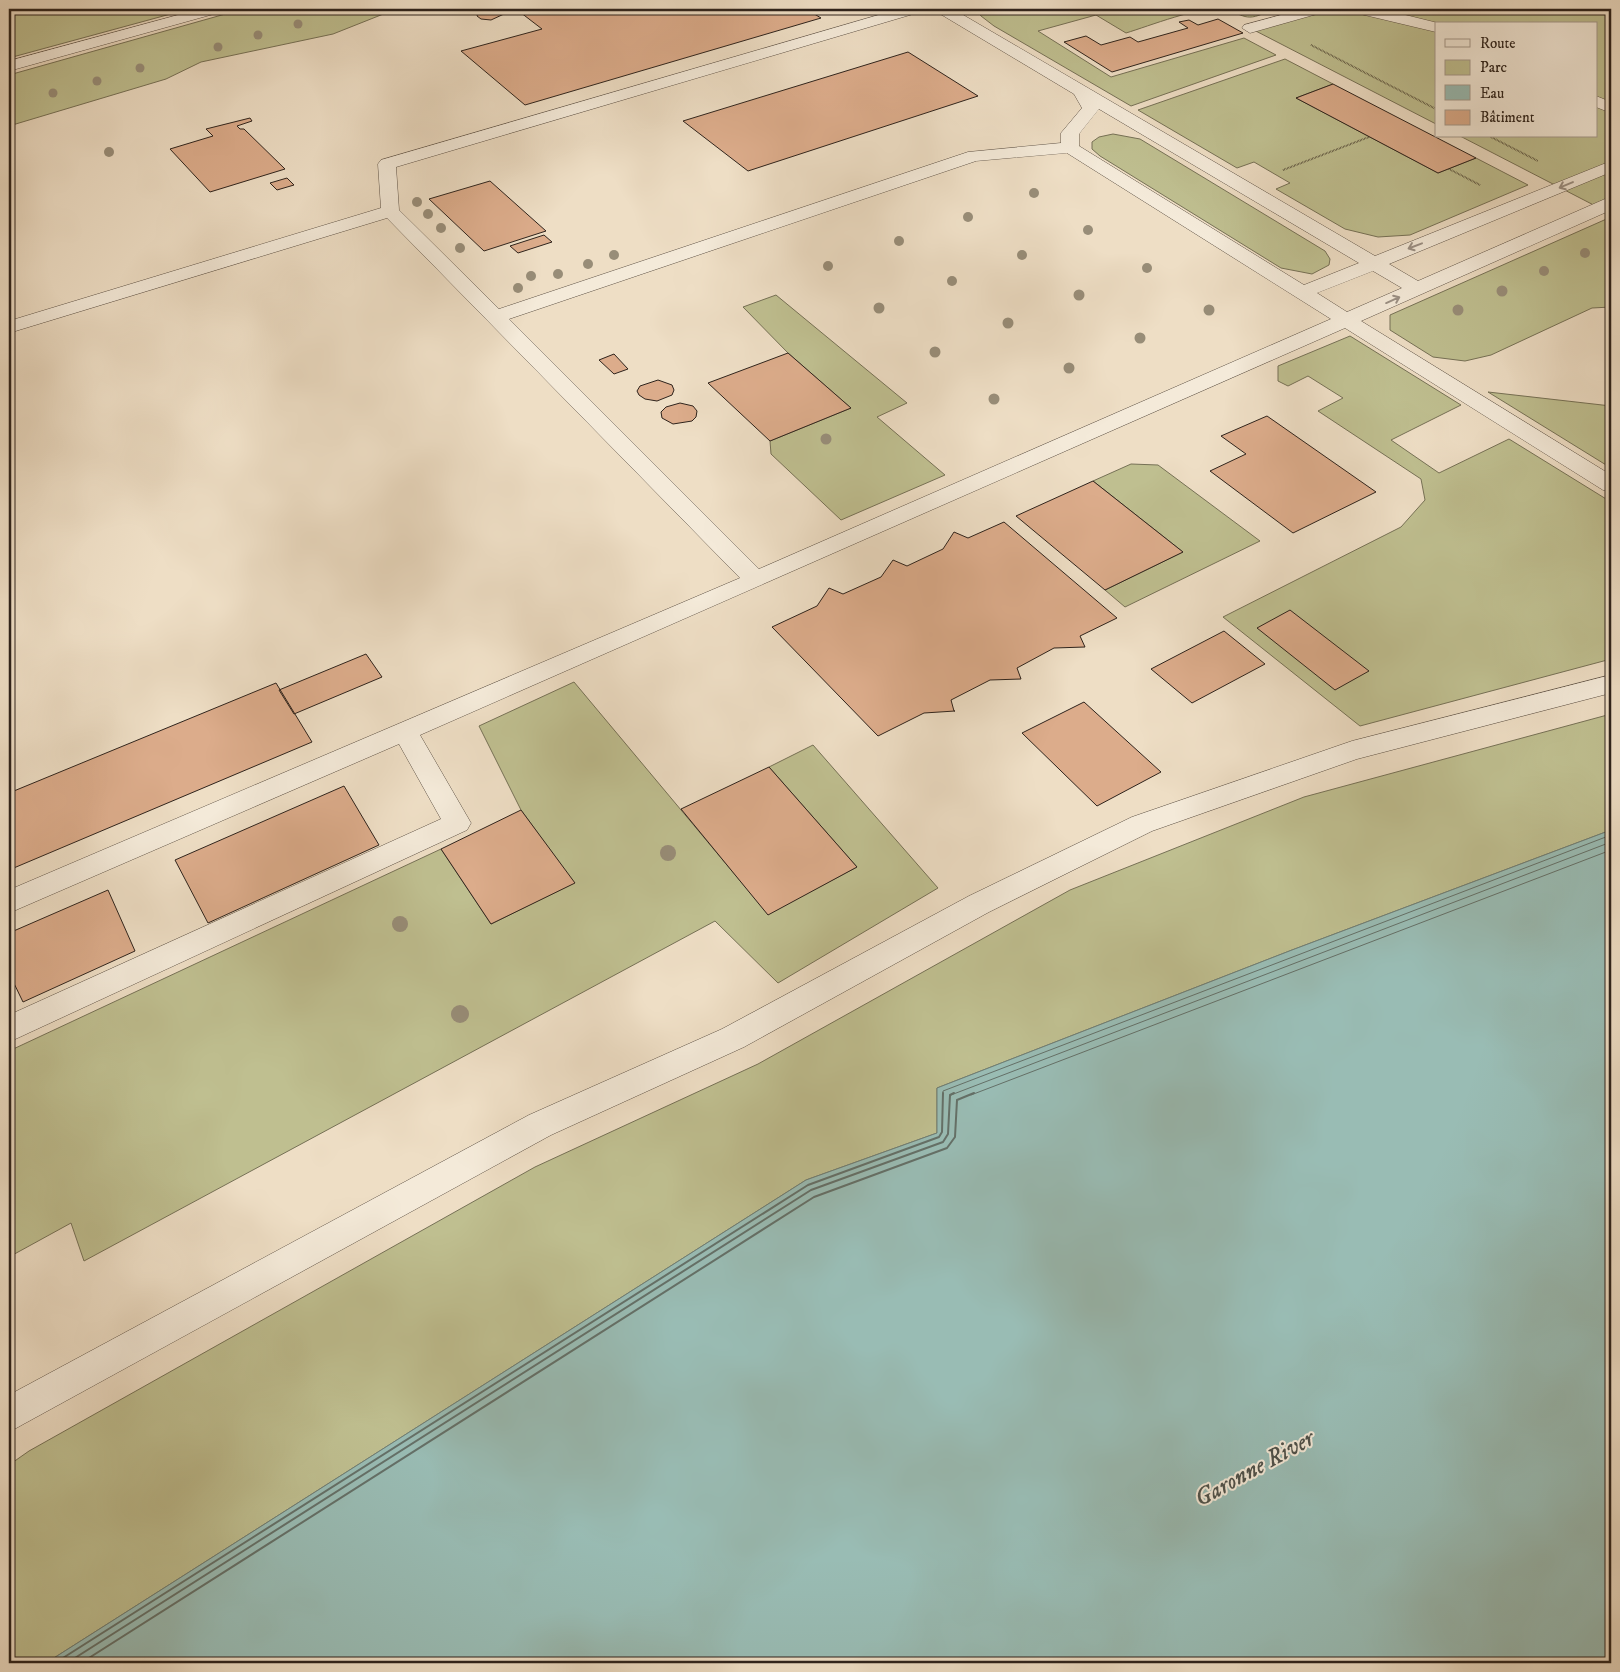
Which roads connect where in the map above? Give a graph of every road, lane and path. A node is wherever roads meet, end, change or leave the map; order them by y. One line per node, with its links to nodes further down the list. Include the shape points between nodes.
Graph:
1 (216, 9): 9 (lane)
2 (915, 9): 21 (lane, via 387,164)
3 (942, 9): 10 (lane)
4 (1319, 9): 6 (lane)
5 (1357, 9): 7 (lane, via 1400,16)
6 (1268, 23): 8 (lane); 12 (path)
7 (1435, 27)
8 (1250, 28)
9 (9, 66)
10 (1080, 91): 16 (lane, via 1091,108 1070,133); 19 (lane)
11 (1598, 102): 13 (lane)
12 (1435, 108)
13 (1611, 108)
14 (1369, 137): 19 (path)
15 (1493, 138): 18 (path)
16 (1070, 148): 24 (lane); 25 (lane, via 974,156)
17 (1611, 166): 18 (lane)
18 (1577, 181): 22 (lane, one-way to 22)
19 (1243, 186): 22 (lane)
20 (1611, 203): 23 (lane)
21 (390, 211): 25 (lane); 27 (lane)
22 (1374, 262): 23 (lane); 24 (lane)
23 (1418, 289): 26 (lane, one-way to 23)
24 (1304, 292): 26 (lane)
25 (496, 317): 29 (lane)
26 (1349, 320): 28 (lane); 29 (lane)
27 (9, 327)
28 (1611, 485)
29 (756, 580): 31 (lane)
30 (1611, 684): 34 (lane, via 1352,751 1142,824 979,904 733,1038 540,1124)
31 (405, 732): 32 (lane); 33 (lane, via 457,823)
32 (9, 902)
33 (9, 1029)
34 (9, 1414)

